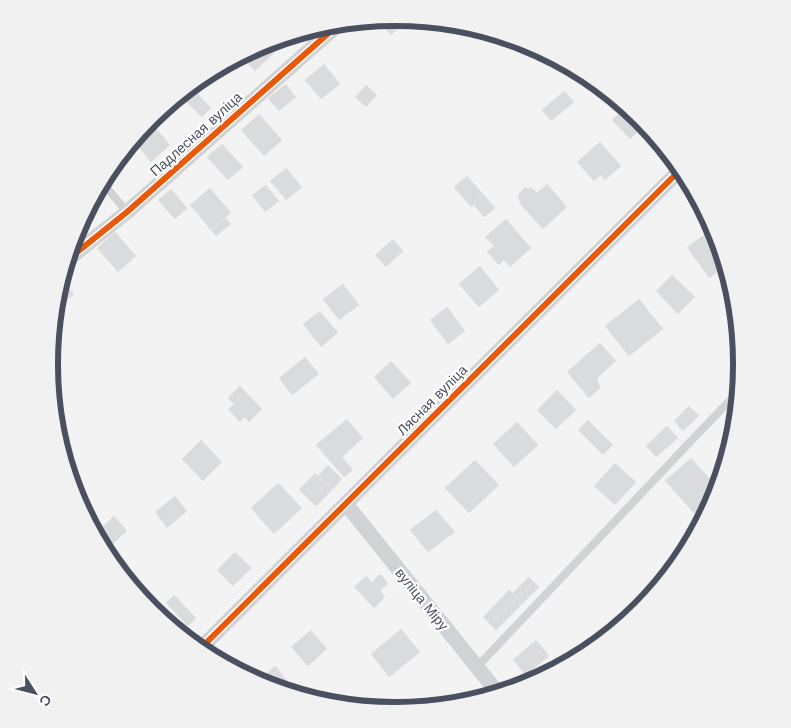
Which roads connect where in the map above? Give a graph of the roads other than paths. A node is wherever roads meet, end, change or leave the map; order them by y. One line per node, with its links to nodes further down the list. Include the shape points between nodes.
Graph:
1 (328, 33): 4 (street, Падлесная вуліца)
2 (675, 175): 7 (street, Лясная вуліца)
3 (107, 188): 4 (lane)
4 (127, 212): 5 (street, Падлесная вуліца)
5 (77, 252)
6 (731, 399): 9 (lane)
7 (346, 504): 8 (street, Лясная вуліца); 9 (street, вуліца Міру)
8 (206, 643)
9 (477, 667): 10 (street, вуліца Міру)
10 (493, 687)

